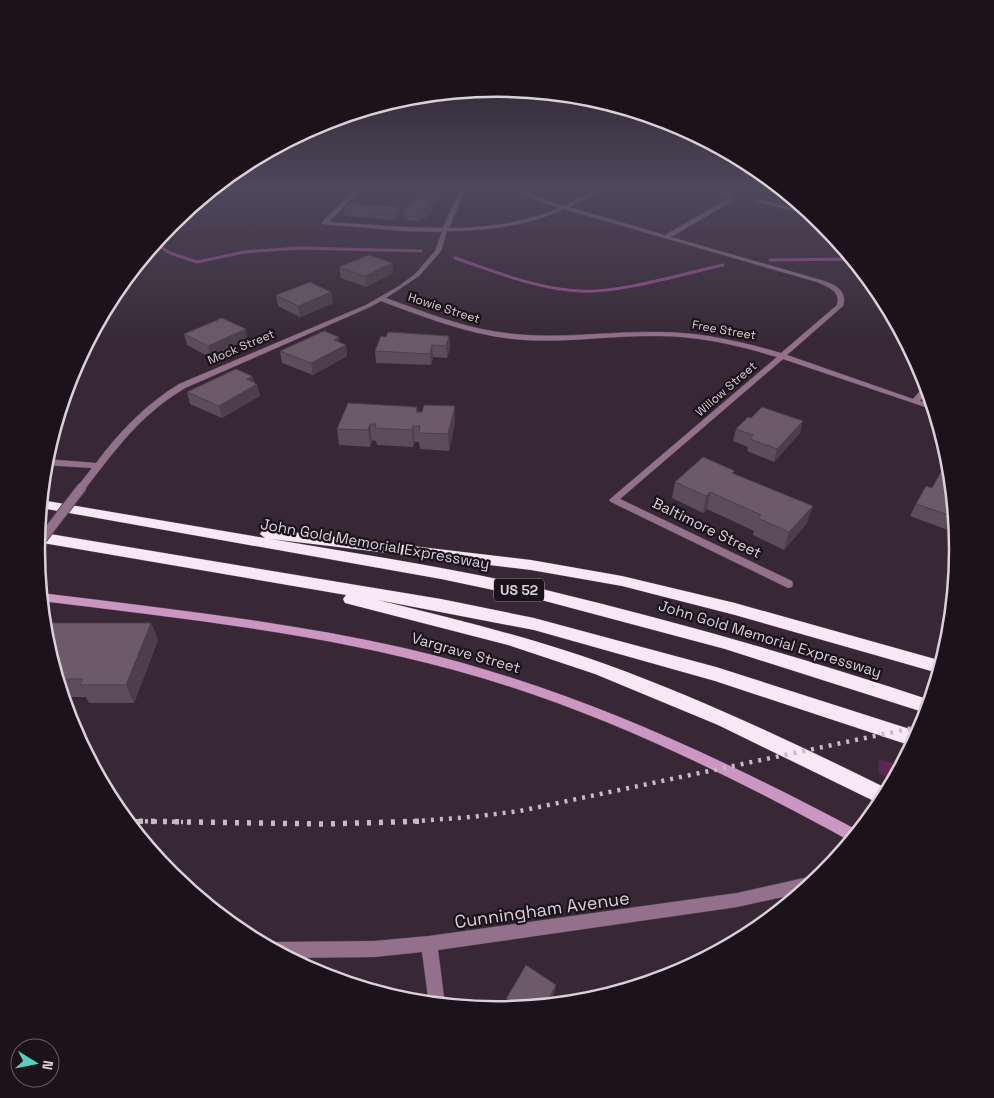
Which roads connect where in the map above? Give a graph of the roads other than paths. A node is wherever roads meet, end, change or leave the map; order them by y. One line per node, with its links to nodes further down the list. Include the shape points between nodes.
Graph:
1 (442, 241): 3 (street, Mock Street, via 438,251 417,275)
2 (681, 241): 5 (street, Willow Street, via 819,281 838,291 842,297 840,306)
3 (382, 300): 4 (street, Howie Street, via 452,324); 10 (street, Mock Street, via 171,392 139,416)
4 (501, 335): 5 (street, Free Street, via 551,338 682,334 723,340)
5 (782, 356): 7 (street, Free Street); 11 (street, Willow Street)
6 (921, 394): 7 (street)
7 (915, 402): 8 (street, Free Street)
8 (925, 405)
9 (54, 463): 10 (street)
10 (98, 466): 14 (street, Mock Street, bridge)
11 (614, 500): 17 (street, Baltimore Street)
12 (47, 505): 13 (highway, John Gold Memorial Expressway / US 52)
13 (101, 514): 19 (highway, via 578,572 673,592); 20 (highway, John Gold Memorial Expressway / US 52, via 545,595 725,643)
14 (45, 535)
15 (45, 538): 16 (highway, US 52)
16 (250, 574): 21 (highway, US 52, via 441,605 534,624 716,674); 22 (highway, via 459,626 559,655 678,699)
17 (788, 584)
18 (48, 598): 23 (street, Vargrave Street, via 314,633 457,666 561,699 670,742 727,768)
19 (934, 665)
20 (921, 704)
21 (908, 737)
22 (877, 794)
23 (849, 833)
24 (798, 886): 25 (street, Cunningham Avenue, via 737,900)
25 (429, 944): 26 (street, Cunningham Avenue, via 374,949); 27 (street)
26 (289, 950)
27 (436, 997)

